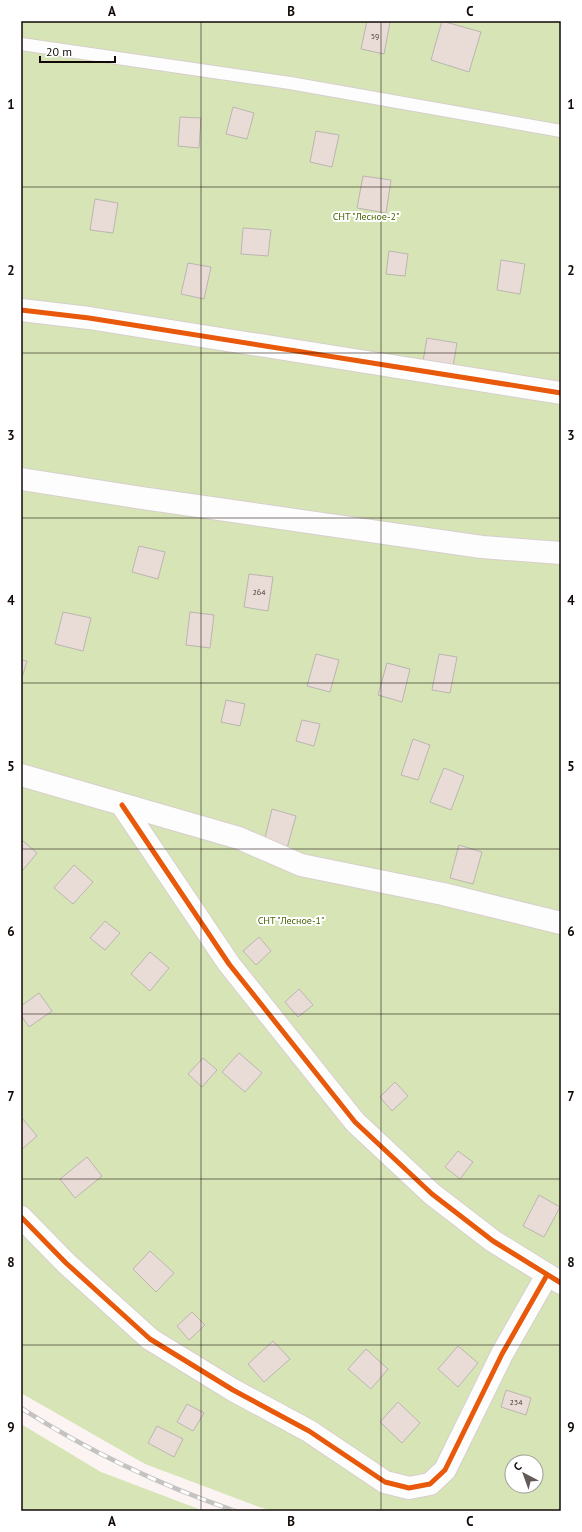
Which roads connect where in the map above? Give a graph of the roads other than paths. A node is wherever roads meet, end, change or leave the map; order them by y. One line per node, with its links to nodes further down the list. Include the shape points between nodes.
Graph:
1 (21, 44): 2 (lane, via 290,83)
2 (561, 132)
3 (21, 310): 4 (street, via 97,319)
4 (561, 393)
5 (21, 480): 6 (street, via 482,548)
6 (561, 553)
7 (21, 775): 8 (street)
8 (122, 805): 9 (street, via 239,838 301,865 443,894); 11 (street, via 229,964 355,1122 432,1194 492,1241)
9 (561, 923)
10 (21, 1217): 11 (street, via 66,1263 150,1339 233,1390 309,1432 385,1482 409,1488 430,1484 446,1470 502,1354)
11 (554, 1279)

